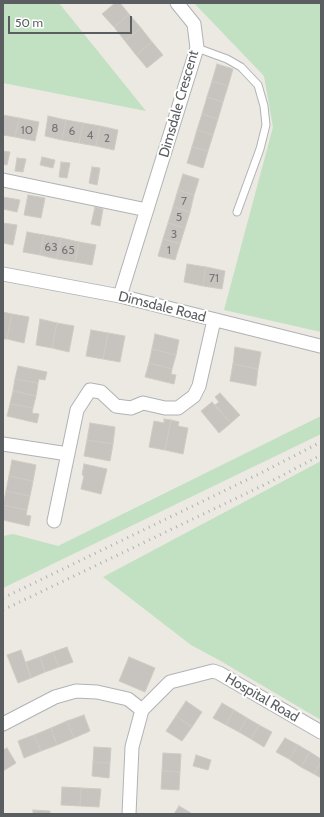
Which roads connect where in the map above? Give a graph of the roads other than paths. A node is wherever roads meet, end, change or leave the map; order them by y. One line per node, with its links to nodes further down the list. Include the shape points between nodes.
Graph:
1 (177, 3): 2 (street, Dimsdale Crescent, via 194,24)
2 (197, 48): 4 (street, Dimsdale Crescent); 5 (lane, via 241,67 258,85 264,106 266,125 260,149)
3 (3, 180): 4 (street)
4 (147, 210): 7 (street, Dimsdale Crescent)
5 (237, 212)
6 (3, 274): 7 (street, Dimsdale Road)
7 (120, 296): 8 (street, Dimsdale Road)
8 (214, 320): 9 (street, Dimsdale Road); 11 (street, via 199,386 194,396 178,408 143,404 131,408 116,406 101,392 90,390 77,410)
9 (320, 346)
10 (3, 444): 11 (street)
11 (68, 454): 12 (street)
12 (54, 521)
13 (142, 710): 14 (street, via 128,699 97,692 76,692 55,697); 15 (street, Hospital Road, via 170,682 213,671); 16 (street, via 132,747)
14 (3, 724)
15 (321, 732)
16 (129, 814)

